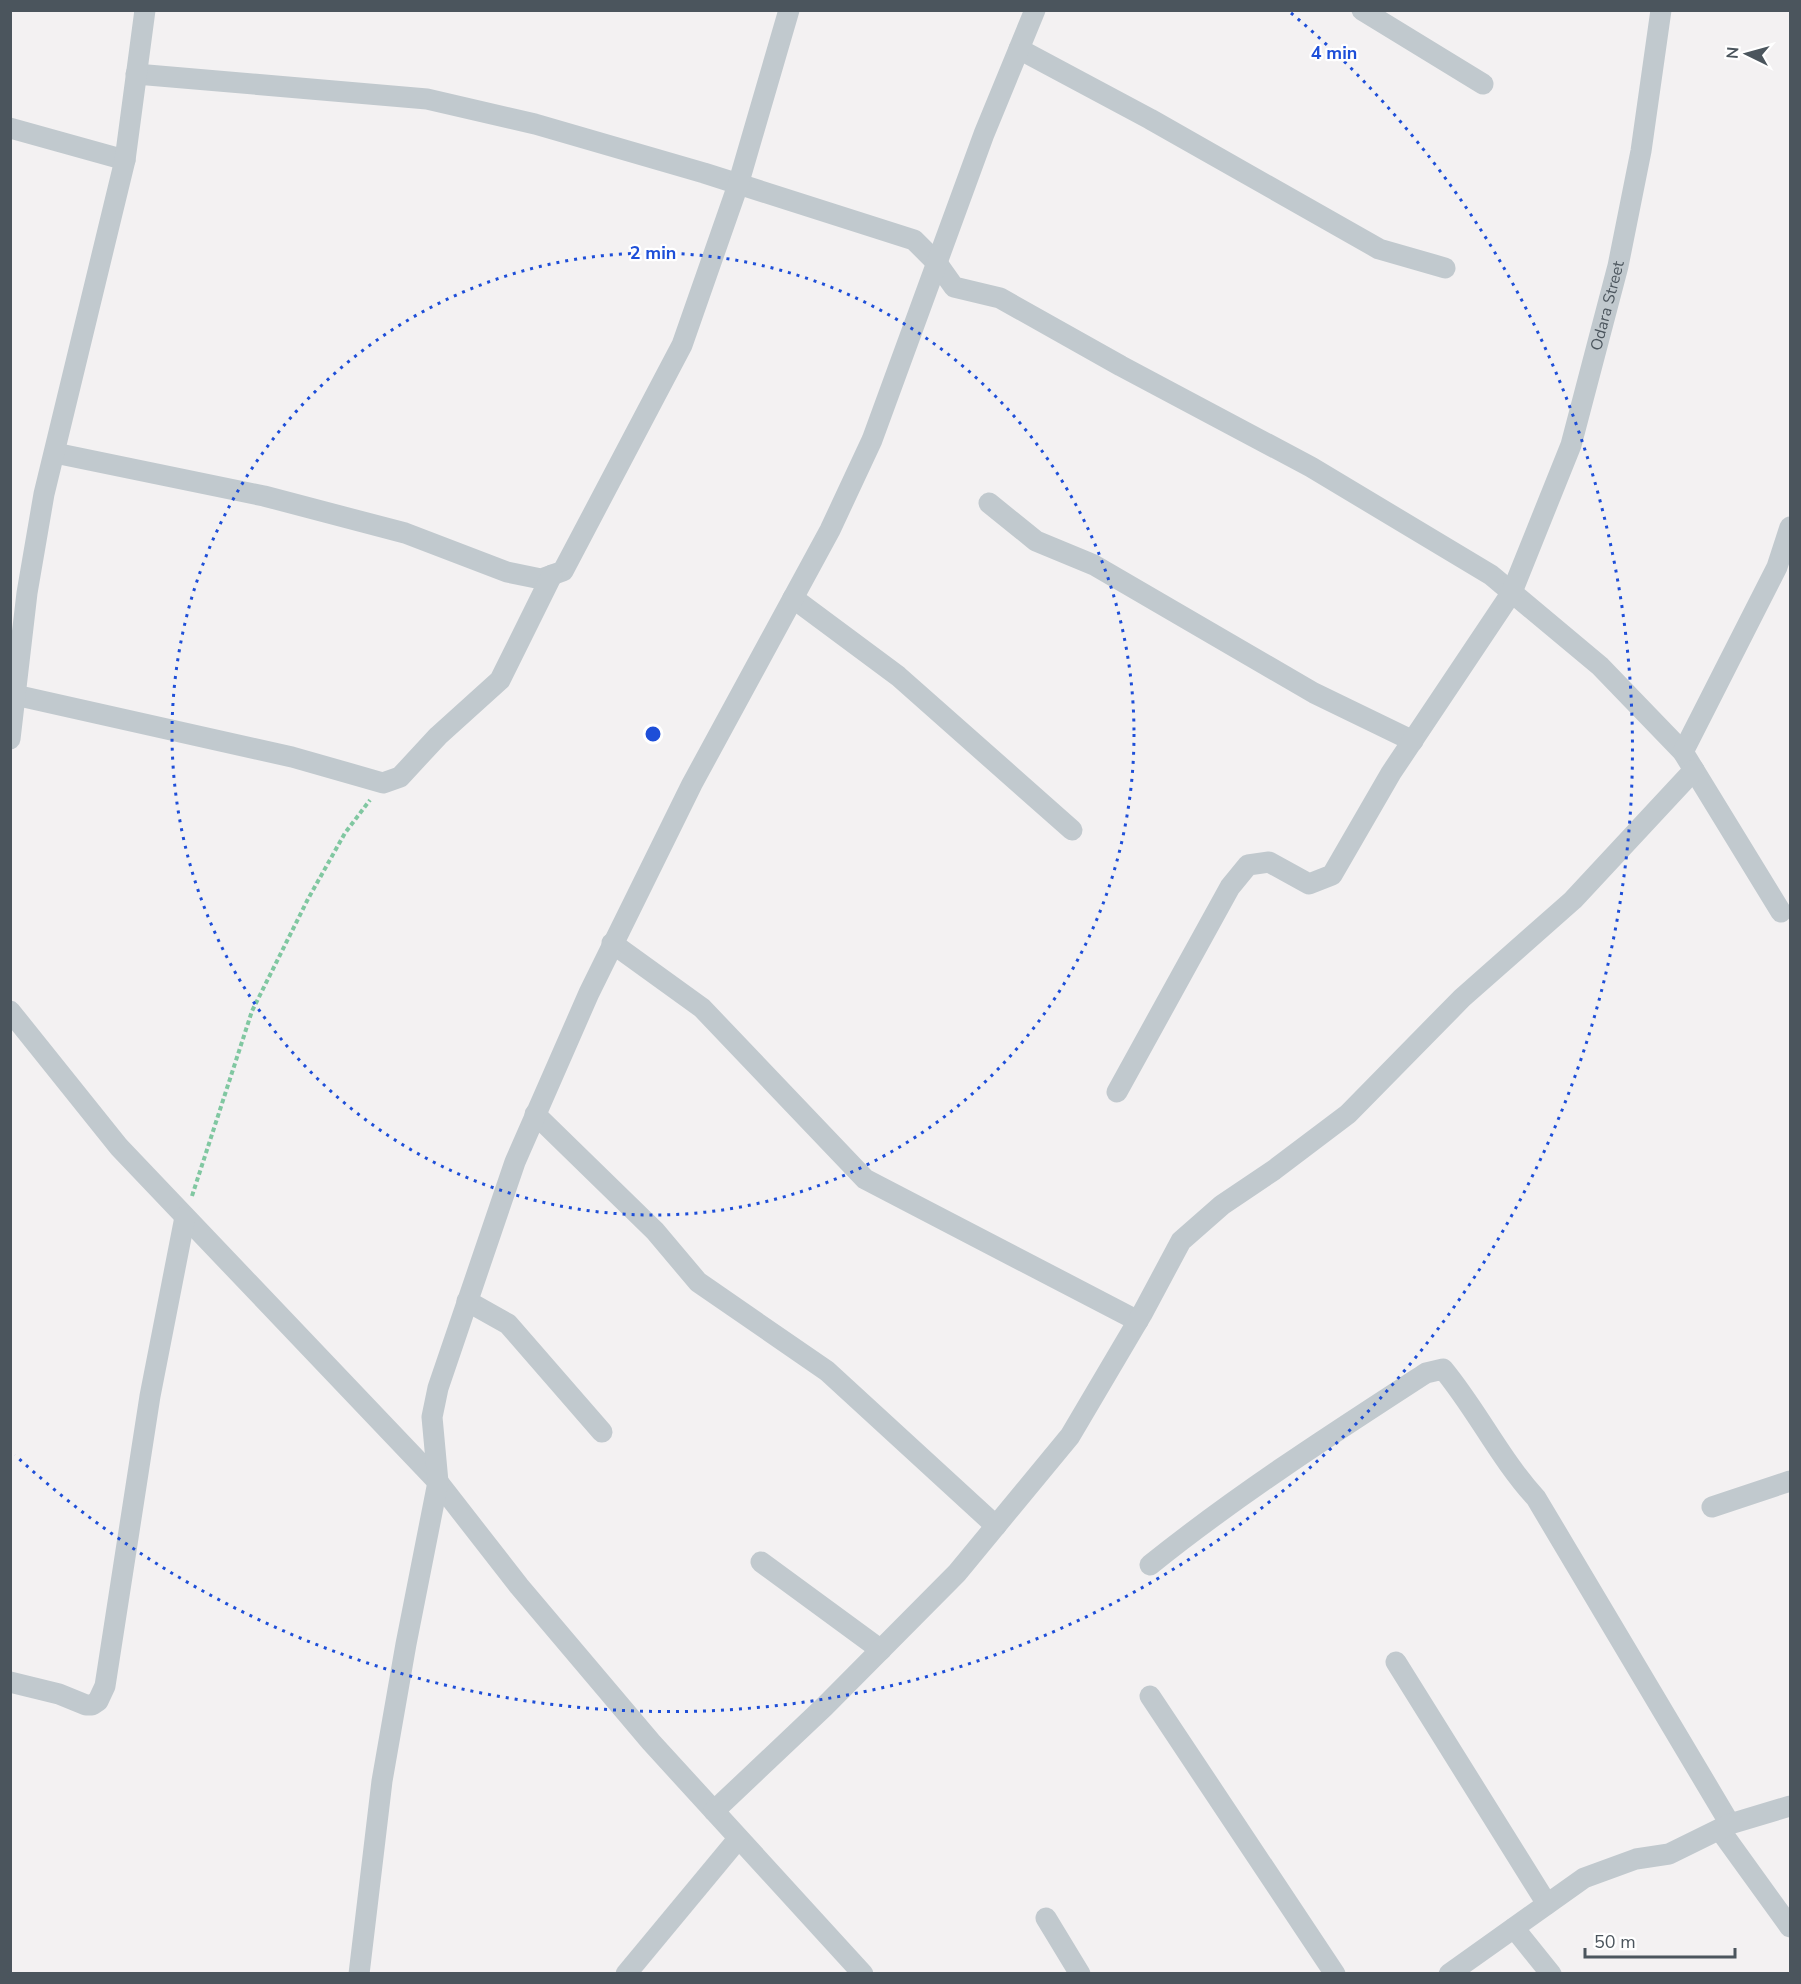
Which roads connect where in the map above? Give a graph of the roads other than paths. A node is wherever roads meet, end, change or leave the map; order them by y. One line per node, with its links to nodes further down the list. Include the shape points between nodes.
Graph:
1 (145, 10): 7 (street)
2 (789, 10): 11 (street)
3 (1035, 10): 6 (street)
4 (1362, 10): 8 (street)
5 (1661, 10): 19 (street, Odara Street, via 1641,151 1618,266 1571,445)
6 (1019, 50): 12 (street); 13 (street, via 1379,249)
7 (136, 74): 10 (street); 11 (street, via 427,99 535,124)
8 (1483, 84)
9 (10, 128): 10 (street)
10 (125, 160): 14 (street)
11 (738, 185): 12 (street, via 914,240); 18 (street, via 682,345 563,571)
12 (938, 263): 19 (street, via 954,287 1000,298 1311,467 1491,575); 20 (street, via 872,440)
13 (1445, 268)
14 (55, 453): 18 (street, via 264,496 405,533 507,572 541,579); 21 (street, via 27,593)
15 (989, 503): 23 (street, via 1036,541 1094,565 1314,693)
16 (1791, 528): 17 (street)
17 (1784, 570): 24 (street)
18 (552, 575): 21 (street, via 500,680 400,777 383,783 292,757)
19 (1512, 592): 23 (street, Odara Street); 24 (street, via 1600,666)
20 (793, 598): 25 (street, via 898,676); 27 (street, via 692,784)
21 (15, 695): 22 (street)
22 (10, 739)
23 (1413, 741): 30 (street, Odara Street, via 1332,875 1309,884 1269,862 1248,865 1230,887)
24 (1689, 761): 26 (street); 34 (street, via 1573,900 1462,998 1348,1114 1222,1204 1180,1241)
25 (1072, 830)
26 (1781, 912)
27 (612, 943): 31 (street); 34 (street, via 709,1016 865,1179)
28 (10, 1011): 29 (street)
29 (19, 1034): 32 (street)
30 (1117, 1092)
31 (535, 1114): 33 (street); 39 (street, via 655,1231 698,1282 826,1371)
32 (185, 1217): 37 (street); 44 (street, via 150,1396 105,1686 98,1701 86,1705)
33 (467, 1301): 35 (street, via 508,1324); 37 (street, via 432,1417)
34 (1138, 1321): 39 (street, via 1070,1436)
35 (602, 1432)
36 (1791, 1481): 38 (street)
37 (438, 1482): 47 (street, via 519,1586); 54 (street, via 382,1781)
38 (1712, 1507)
39 (996, 1526): 42 (street, via 957,1573)
40 (761, 1562): 42 (street)
41 (1149, 1565): 48 (street, via 1326,1438 1426,1373 1443,1369 1512,1472 1536,1498)
42 (881, 1650): 47 (street)
43 (1396, 1662): 50 (street)
44 (10, 1682)
45 (1150, 1696): 58 (street)
46 (1791, 1806): 48 (street)
47 (714, 1811): 49 (street)
48 (1725, 1827): 50 (street, via 1669,1854 1636,1859 1584,1878); 53 (street)
49 (738, 1839): 55 (street); 56 (street)
50 (1547, 1904): 52 (street)
51 (1046, 1918): 57 (street)
52 (1514, 1928): 59 (street); 60 (street)
53 (1791, 1928)
54 (360, 1974)
55 (626, 1974)
56 (863, 1974)
57 (1080, 1974)
58 (1335, 1974)
59 (1449, 1974)
60 (1551, 1974)

